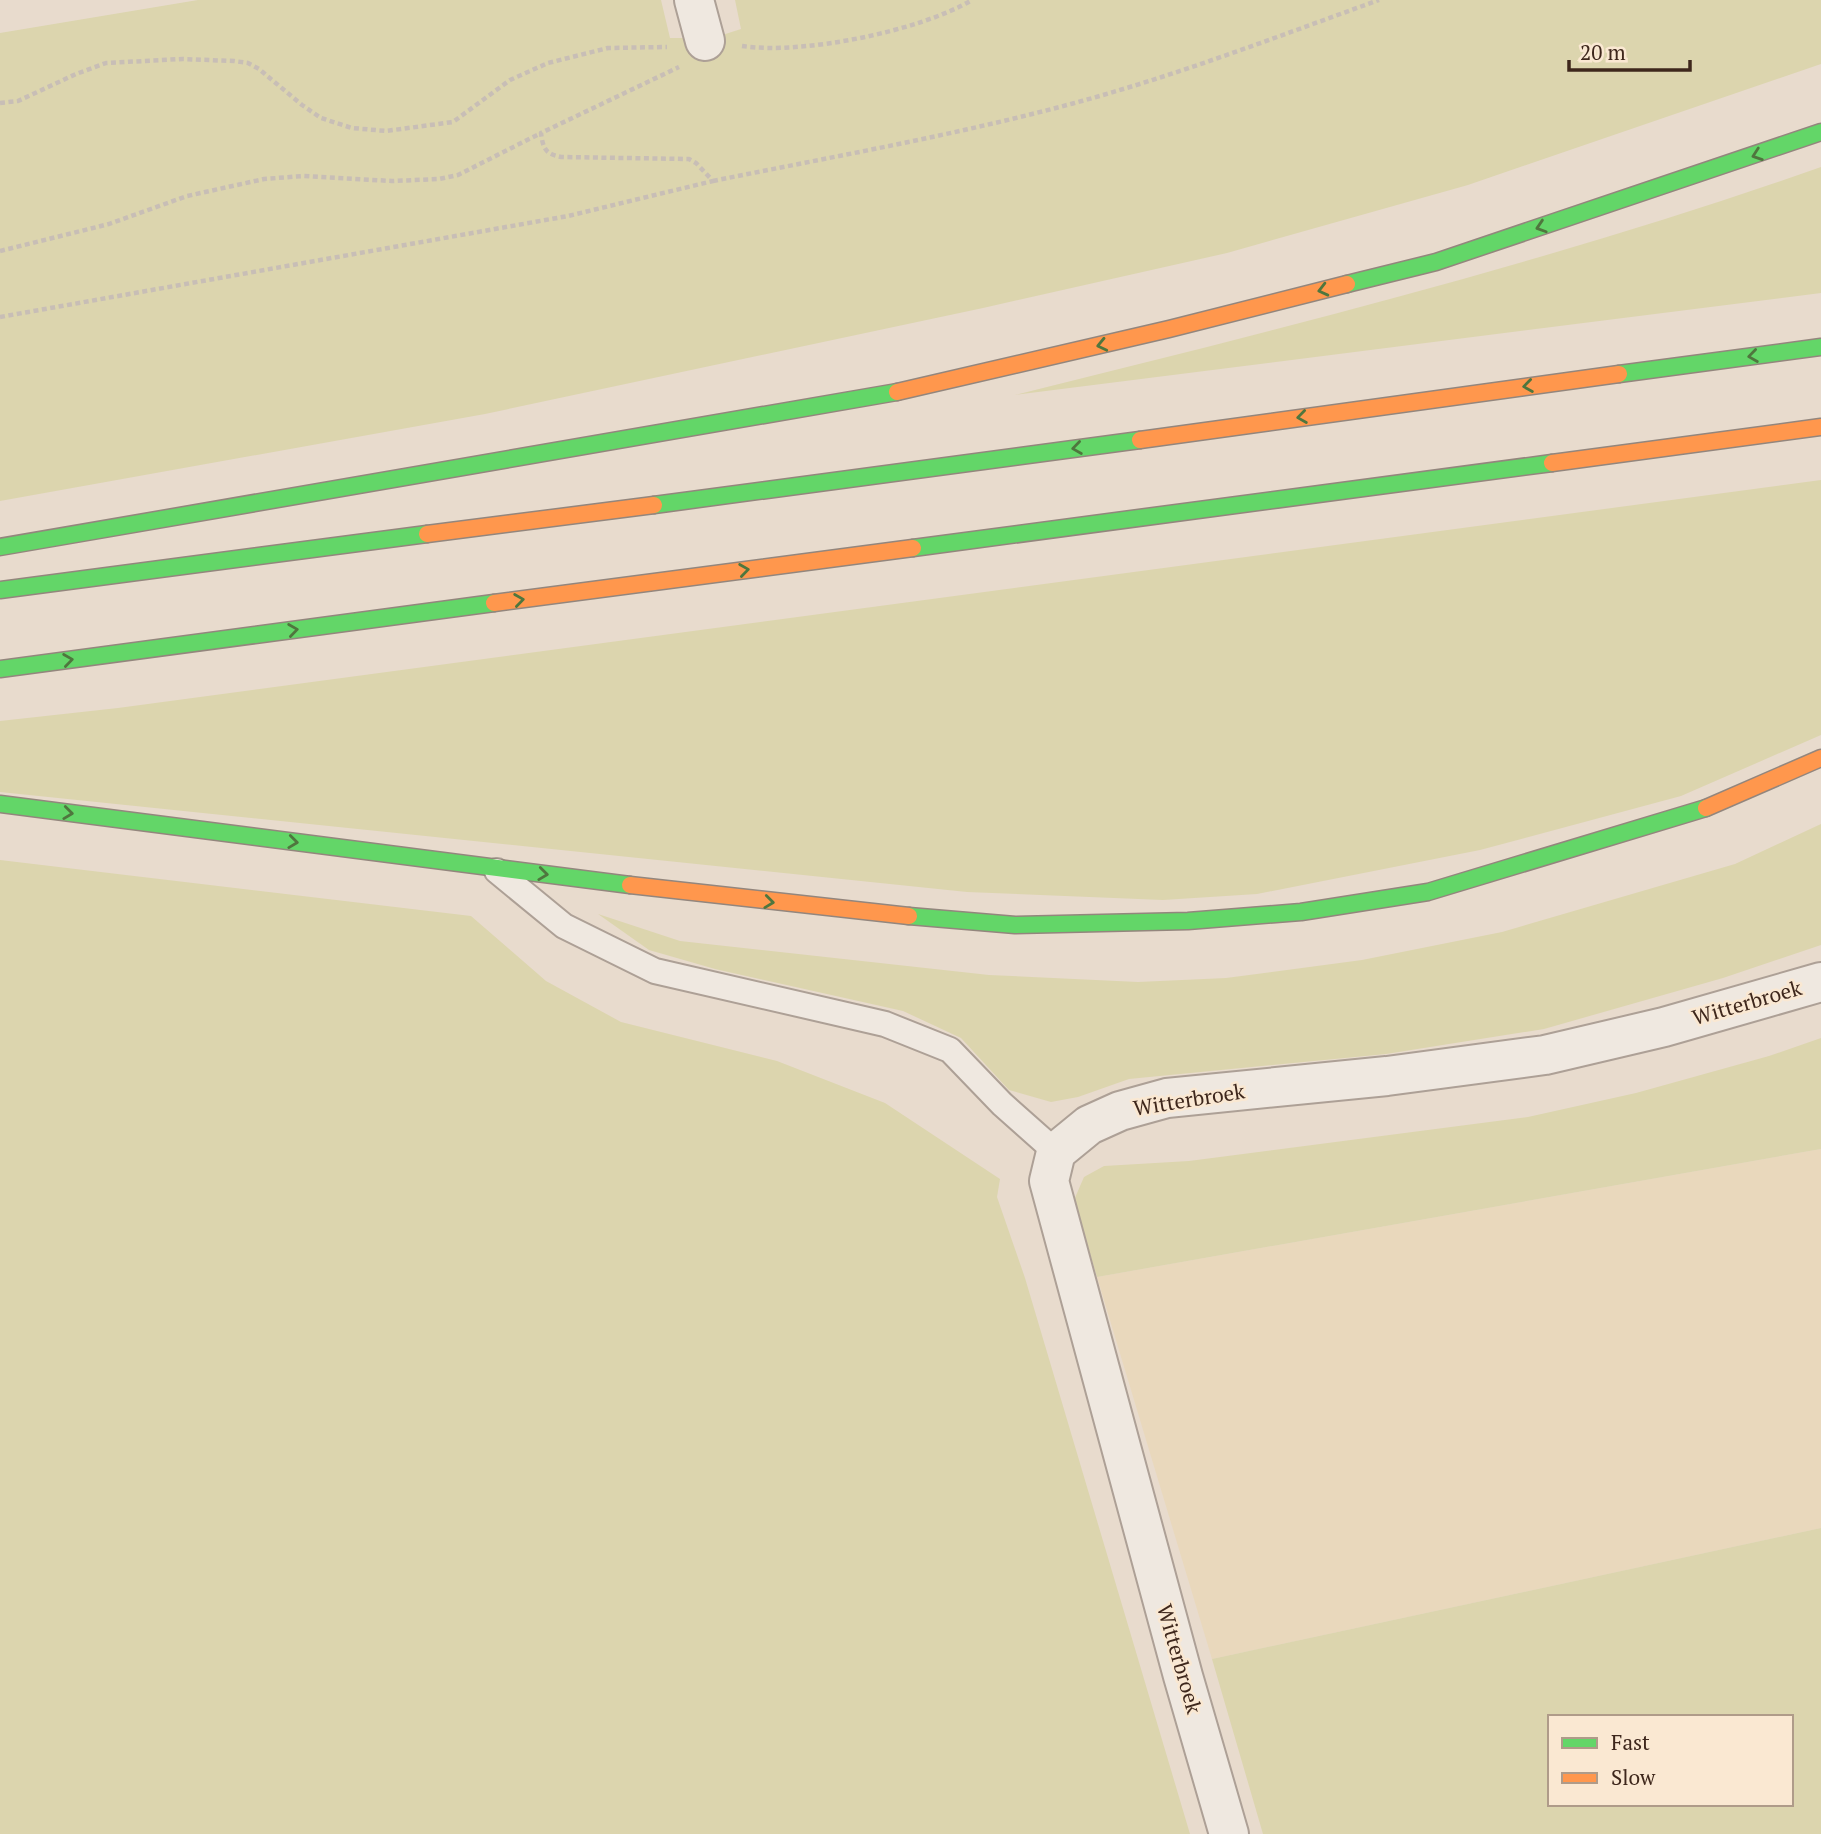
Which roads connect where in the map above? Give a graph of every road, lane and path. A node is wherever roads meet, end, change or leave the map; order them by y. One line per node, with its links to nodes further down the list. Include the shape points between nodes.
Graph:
1 (694, 0): 4 (street)
2 (972, 0): 4 (path, via 907,28 853,39 751,47)
3 (1379, 0): 8 (path, via 1178,72 1067,105)
4 (705, 41): 5 (path, via 657,49 608,48 548,63 510,80 453,122 386,131 352,128 321,118 259,69 234,61 106,63 18,101); 7 (path, via 701,56 693,61)
5 (0, 103)
6 (1821, 132): 13 (highway, one-way to 13, via 1436,262 913,389)
7 (541, 133): 8 (path, via 544,149 551,155 689,159); 9 (path, via 458,175 392,181 264,178)
8 (713, 181): 10 (path, via 568,216)
9 (0, 251)
10 (0, 317)
11 (1821, 347): 14 (highway, one-way to 14)
12 (1821, 427): 15 (highway, one-way to 12)
13 (0, 547)
14 (0, 590)
15 (0, 669)
16 (1821, 758): 18 (highway, one-way to 16, via 866,914 1015,925 1188,921 1301,912 1428,892 1694,813)
17 (0, 804): 18 (highway, one-way to 18)
18 (494, 868): 20 (lane, via 564,926 655,971 885,1024 950,1050)
19 (1821, 982): 20 (street, Witterbroek, via 1545,1055 1167,1098 1089,1125)
20 (1056, 1153): 21 (street, Witterbroek, via 1049,1181)
21 (1229, 1834)

